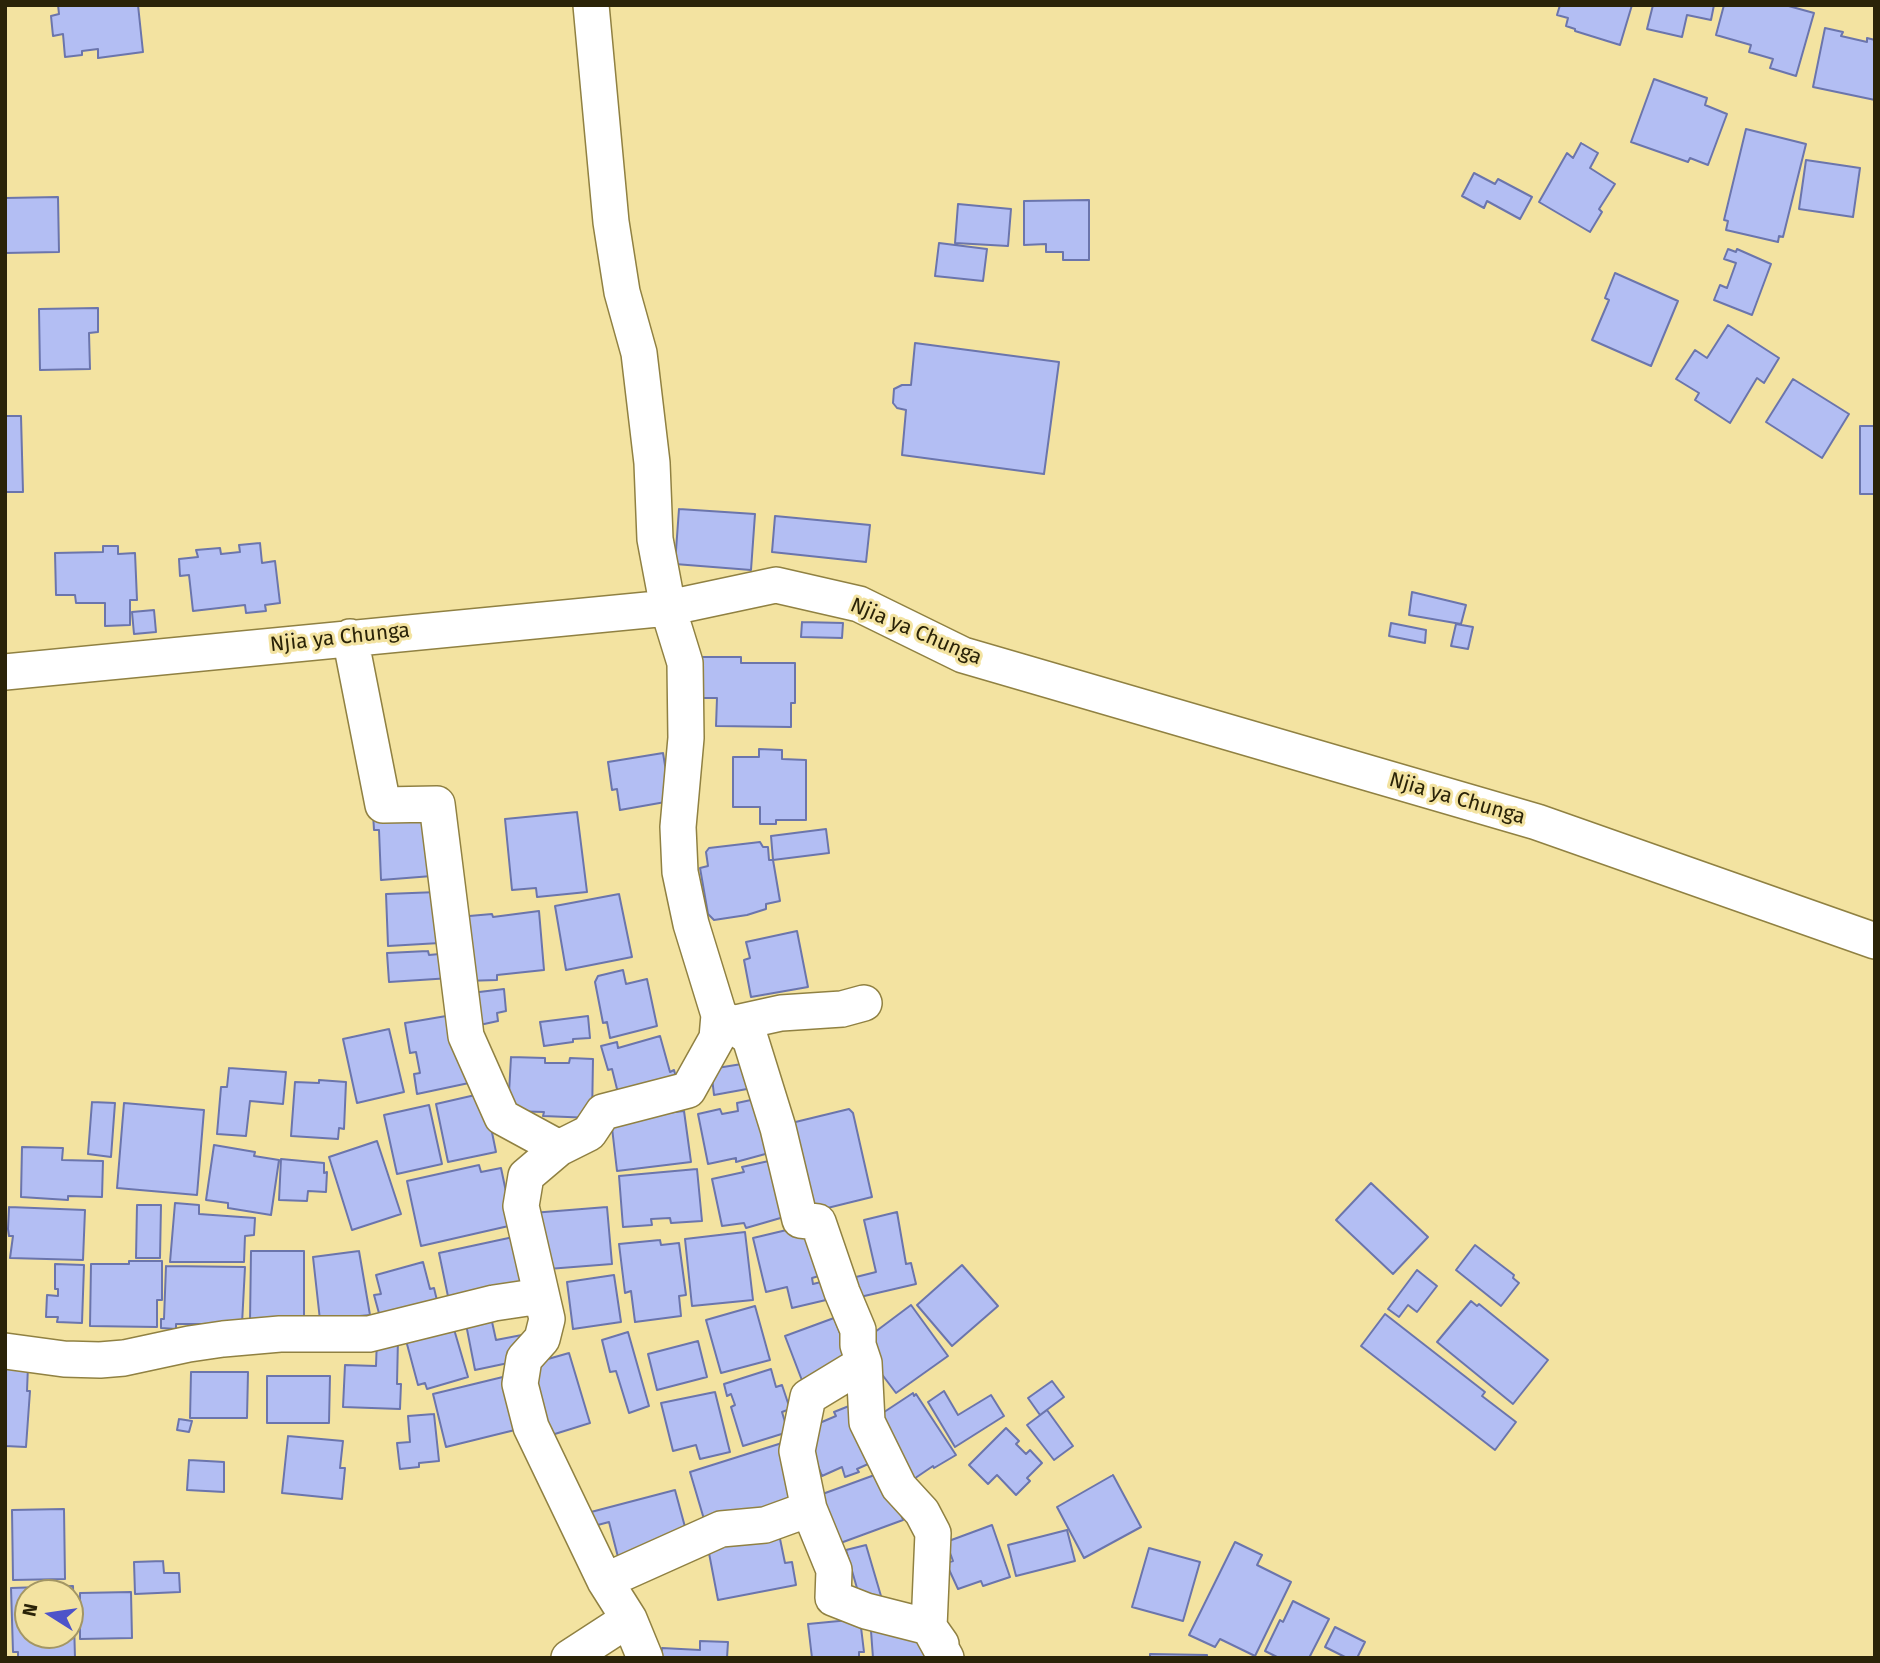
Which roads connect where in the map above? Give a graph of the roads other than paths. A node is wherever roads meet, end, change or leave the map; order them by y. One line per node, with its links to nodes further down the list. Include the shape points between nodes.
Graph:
1 (590, 5): 2 (street, via 611,222 622,292 639,353 652,463 655,539)
2 (668, 608): 3 (street, Njia ya Chunga); 5 (street, Njia ya Chunga, via 776,585 859,604 964,655 1537,822); 7 (street, via 685,663 680,872 691,924)
3 (350, 637): 4 (street, Njia ya Chunga); 8 (street, via 383,806 437,804 466,1036 502,1117)
4 (5, 672)
5 (1875, 941)
6 (863, 1003): 7 (street, via 842,1009)
7 (725, 1019): 8 (street, via 688,1090 603,1112 589,1133); 11 (street, via 750,1038 800,1220 818,1222 858,1330)
8 (559, 1148): 9 (street, via 526,1176 521,1206)
9 (541, 1296): 10 (street, via 369,1334 223,1339 100,1360); 13 (street, via 547,1319 542,1339 524,1359 520,1384 531,1427)
10 (5, 1351)
11 (864, 1363): 12 (street, via 808,1397 797,1451); 15 (street, via 867,1422 899,1486 933,1533)
12 (809, 1509): 13 (street, via 765,1525 721,1529); 15 (street, via 834,1570 833,1598)
13 (605, 1581): 14 (street)
14 (629, 1619): 16 (street); 17 (street)
15 (929, 1627): 18 (street); 19 (street)
16 (569, 1658)
17 (645, 1658)
18 (946, 1658)
19 (951, 1658)

